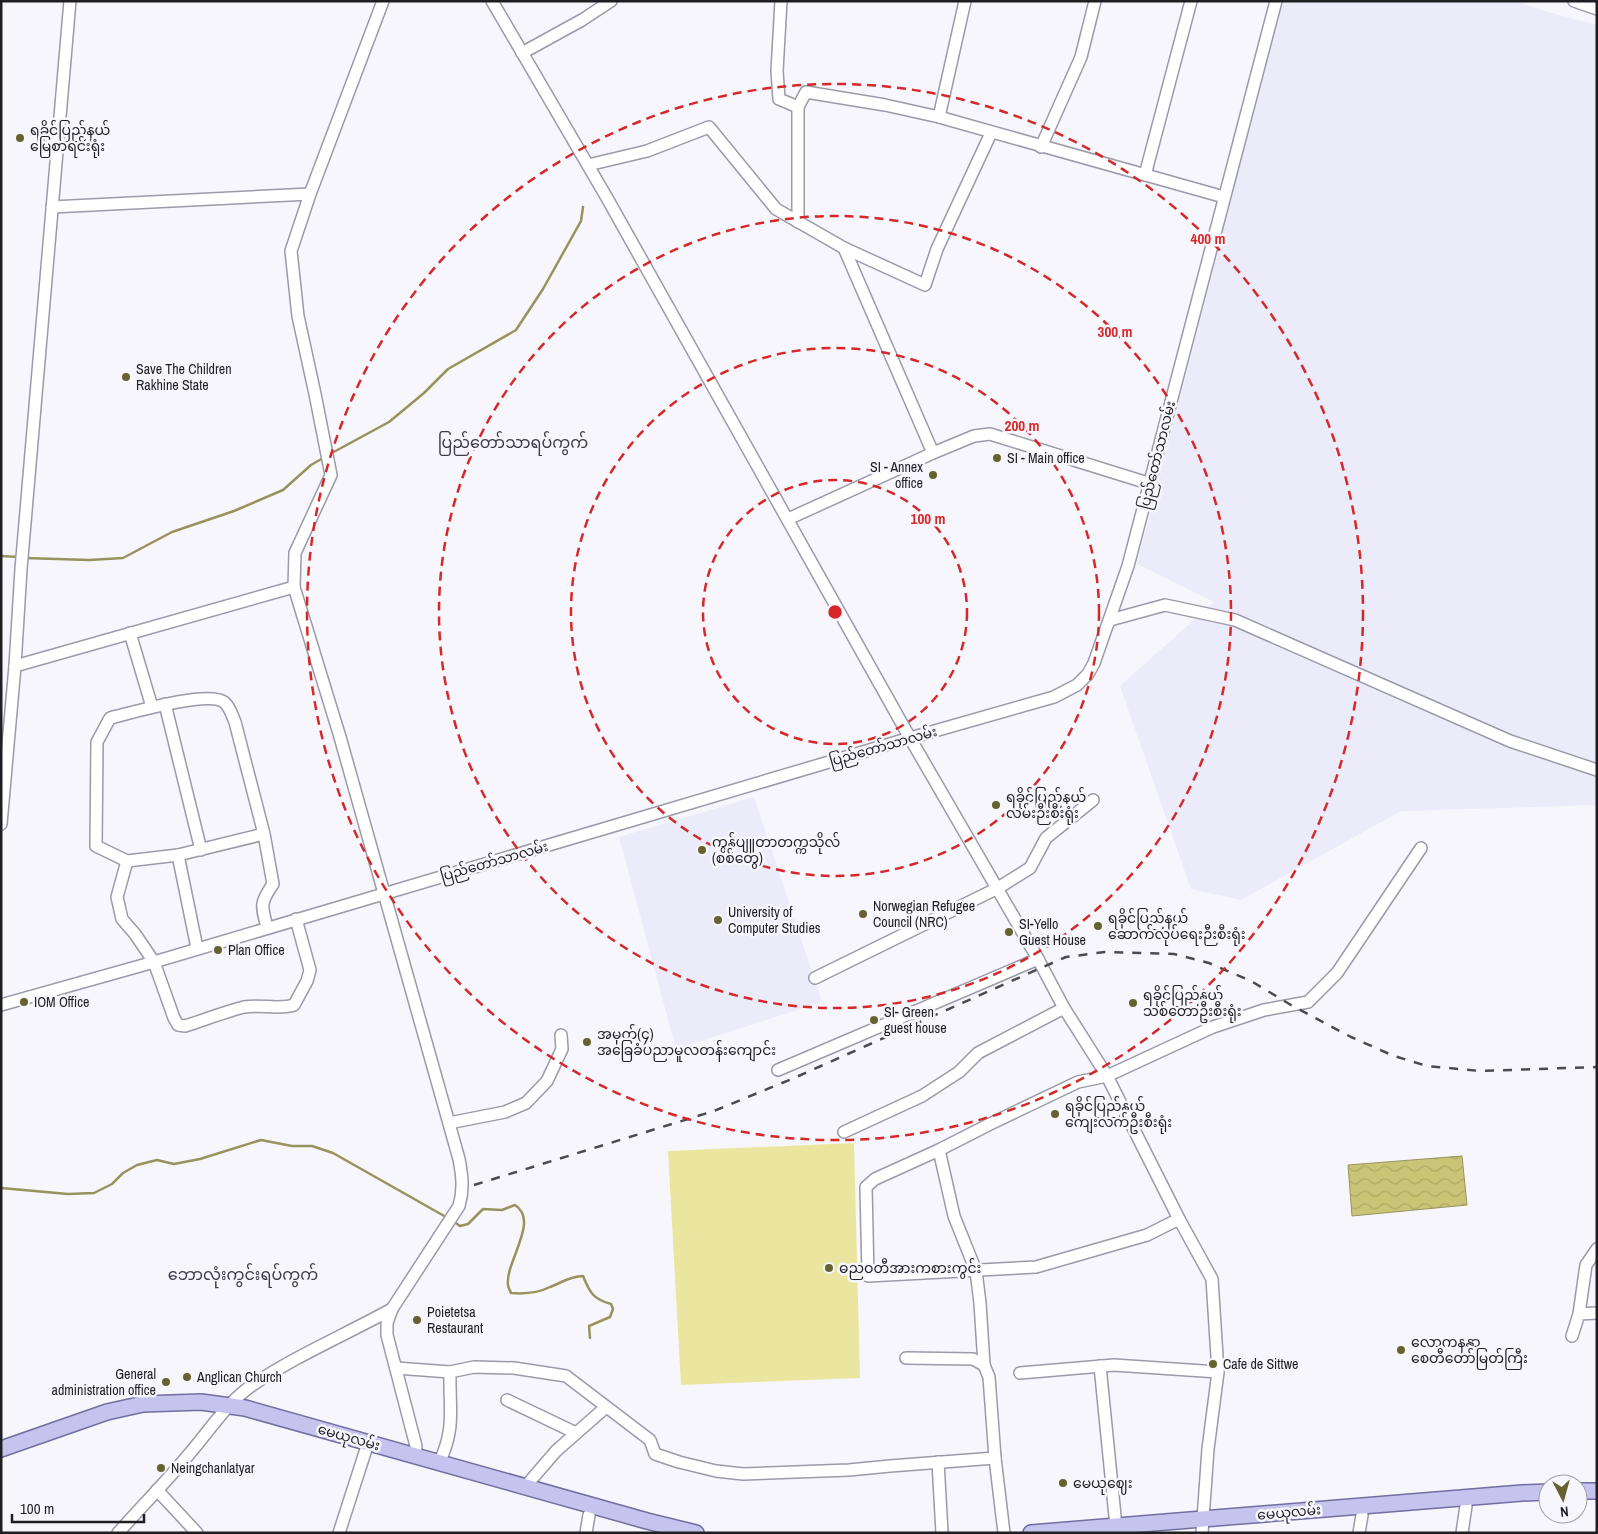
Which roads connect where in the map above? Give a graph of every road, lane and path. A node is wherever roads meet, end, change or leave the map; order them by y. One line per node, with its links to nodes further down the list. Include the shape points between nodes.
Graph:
1 (70, 1): 21 (street)
2 (383, 1): 19 (street)
3 (492, 1): 12 (street)
4 (611, 1): 12 (street)
5 (782, 1): 13 (street, via 777,71 779,99)
6 (965, 1): 14 (street)
7 (1095, 1): 16 (street, via 1082,57)
8 (1192, 1): 18 (street)
9 (1276, 1): 20 (street, ပြည်တော်သာလမ်း)
10 (1574, 1): 11 (street)
11 (1597, 9)
12 (522, 53): 17 (street)
13 (798, 107): 14 (street, via 806,92); 22 (street)
14 (939, 117): 15 (street)
15 (991, 133): 16 (street); 23 (street, via 937,249 925,285)
16 (1041, 147): 18 (street)
17 (588, 165): 22 (street, via 647,151 709,127 776,209); 26 (street)
18 (1145, 175): 20 (street)
19 (310, 194): 21 (street); 27 (street, via 291,251 298,316 331,475 295,553)
20 (1224, 197): 25 (street, ပြည်တော်သာလမ်း)
21 (52, 207): 30 (street, via 20,569)
22 (798, 222): 23 (street)
23 (844, 248): 24 (street)
24 (933, 453): 25 (street, via 974,436 990,434); 26 (street)
25 (1151, 484): 28 (street, ပြည်တော်သာလမ်း)
26 (788, 519): 33 (street)
27 (294, 587): 29 (street); 43 (street)
28 (1110, 620): 33 (street, ပြည်တော်သာလမ်း, via 1090,670 1066,692); 34 (street, via 1165,605 1234,620 1510,741)
29 (130, 633): 30 (street); 32 (street)
30 (15, 666): 36 (street)
31 (165, 704): 32 (street); 37 (street, via 208,699 222,701 229,707 236,722); 39 (street)
32 (152, 708): 41 (street, via 110,718 97,742 96,846)
33 (910, 738): 42 (street); 43 (street, ပြည်တော်သာလမ်း)
34 (1597, 770)
35 (1093, 800): 42 (street, via 1046,838 1030,868)
36 (1, 824)
37 (264, 834): 39 (street); 45 (street, via 273,884 263,898 262,911)
38 (1421, 848): 54 (street, via 1337,973 1308,1002 1264,1010 1213,1027)
39 (201, 850): 40 (street)
40 (178, 855): 41 (street); 46 (street)
41 (127, 861): 48 (street, via 117,897 122,918)
42 (998, 888): 47 (street); 49 (street)
43 (384, 893): 44 (street, ပြည်တော်သာလမ်း); 55 (street)
44 (296, 919): 45 (street, ပြည်တော်သာလမ်း); 48 (street, via 310,970 294,1005 254,1006 178,1025)
45 (267, 927): 46 (street, ပြည်တော်သာလမ်း)
46 (197, 948): 48 (street, ပြည်တော်သာလမ်း)
47 (1038, 959): 51 (street); 53 (street)
48 (154, 962): 50 (street, ပြည်တော်သာလမ်း)
49 (815, 978)
50 (1, 1005)
51 (1064, 1008): 54 (street); 56 (street, via 978,1054 959,1072 922,1096)
52 (561, 1035): 55 (street, via 562,1049 547,1081 526,1103 505,1112)
53 (778, 1070)
54 (1107, 1076): 57 (street, via 1078,1082); 58 (street)
55 (449, 1123): 61 (street, via 462,1176 461,1199)
56 (844, 1132)
57 (939, 1150): 60 (street, via 954,1216); 60 (street, via 874,1179 866,1186 868,1276)
58 (1179, 1219): 60 (street, via 1147,1235 1036,1267); 70 (street, via 1212,1279)
59 (1597, 1249): 63 (street, via 1586,1266)
60 (976, 1271): 66 (street)
61 (392, 1309): 68 (street, via 387,1335); 74 (street, via 289,1363 250,1387)
62 (1597, 1313): 63 (street)
63 (1579, 1314): 64 (street)
64 (1572, 1336)
65 (906, 1358): 66 (street, via 973,1359)
66 (984, 1364): 79 (street, via 989,1377)
67 (1100, 1366): 70 (street); 71 (street); 90 (street)
68 (396, 1368): 69 (street); 78 (street, via 416,1446)
69 (450, 1372): 73 (street, via 474,1367 514,1368 566,1376); 82 (street, via 450,1427 448,1443)
70 (1218, 1372): 91 (street)
71 (1020, 1373)
72 (506, 1400): 75 (street)
73 (606, 1407): 75 (street); 81 (street, via 650,1440 654,1454 716,1471 743,1474 849,1470)
74 (226, 1410): 76 (main road, မေယုလမ်း); 77 (main road, မေယုလမ်း, via 202,1402 143,1404 107,1412); 80 (main road, မေယုလမ်း, via 145,1414 110,1422); 84 (street)
75 (576, 1433): 83 (street, via 556,1450)
76 (366, 1447): 78 (main road, မေယုလမ်း); 89 (main road, မေယုလမ်း); 94 (street)
77 (1, 1449)
78 (415, 1456): 82 (main road, မေယုလမ်း)
79 (995, 1458): 81 (street); 99 (street)
80 (1, 1459)
81 (938, 1462): 98 (street)
82 (439, 1463): 83 (main road, မေယုလမ်း)
83 (525, 1487): 97 (main road, မေယုလမ်း)
84 (157, 1490): 92 (street); 93 (street)
85 (1538, 1492): 91 (main road, မေယုလမ်း)
86 (1538, 1501): 87 (main road, မေယုလမ်း)
87 (1466, 1506): 88 (main road, မေယုလမ်း); 103 (street)
88 (1362, 1514): 91 (main road, မေယုလမ်း); 102 (street)
89 (589, 1515): 95 (street); 96 (main road, မေယုလမ်း)
90 (1116, 1526): 91 (main road, မေယုလမ်း); 100 (main road, မေယုလမ်း)
91 (1203, 1526): 101 (main road, မေယုလမ်း)
92 (118, 1533)
93 (197, 1533)
94 (340, 1533)
95 (586, 1533)
96 (655, 1533)
97 (696, 1533)
98 (942, 1533)
99 (1004, 1533)
100 (1031, 1533)
101 (1144, 1533)
102 (1359, 1533)
103 (1462, 1533)

